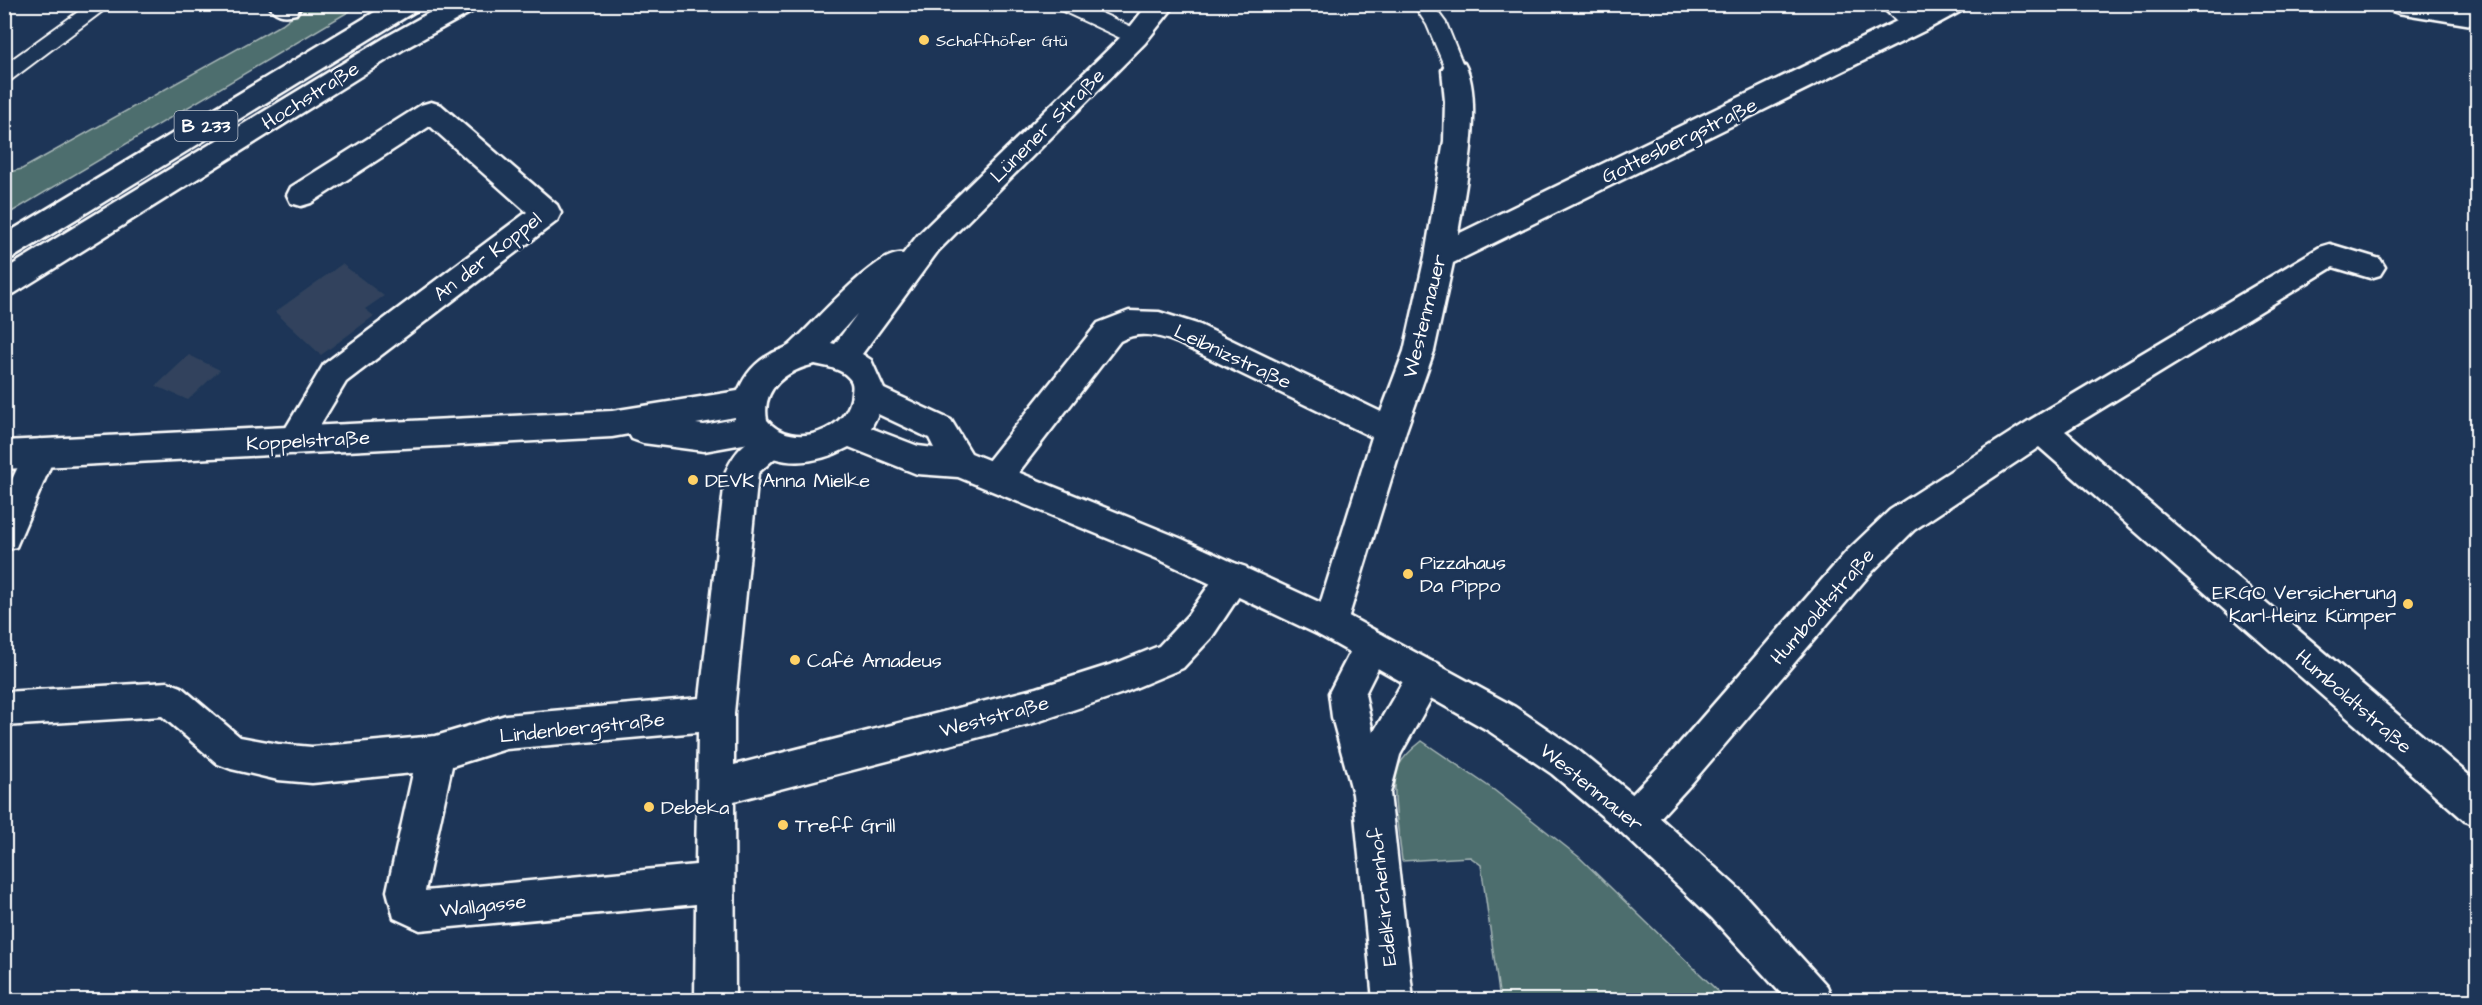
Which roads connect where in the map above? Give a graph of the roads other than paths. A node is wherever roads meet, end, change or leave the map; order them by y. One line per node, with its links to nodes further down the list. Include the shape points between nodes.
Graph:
1 (103, 4): 14 (lane)
2 (408, 4): 17 (street, Hochstraße / B 233)
3 (466, 4): 20 (street, Hochstraße / B 233, via 395,43)
4 (1063, 4): 12 (lane)
5 (1163, 4): 12 (street, Lünener Straße)
6 (1422, 4): 13 (lane, Westenmauer, via 1436,23)
7 (1892, 4): 11 (street)
8 (1954, 4): 11 (street, Gottesbergstraße)
9 (2398, 4): 10 (street)
10 (2478, 17)
11 (1917, 24): 18 (street, Gottesbergstraße)
12 (1136, 37): 16 (street, Lünener Straße)
13 (1455, 70): 18 (street, Westenmauer, via 1458,141)
14 (4, 75)
15 (301, 195): 28 (street, An der Koppel, via 431,112 547,213 335,373)
16 (928, 243): 21 (street, Lünener Straße, via 854,298); 22 (street, Lünener Straße)
17 (4, 249)
18 (1440, 256): 26 (street, Westenmauer, via 1419,351)
19 (2370, 267): 25 (street, Humboldtstraße, via 2330,255)
20 (4, 285)
21 (801, 354): 22 (street); 24 (street, via 766,372 755,387)
22 (843, 356): 23 (street, via 863,372)
23 (869, 396): 27 (street, via 859,421); 31 (street, via 940,429)
24 (758, 425): 27 (street, via 789,449 809,449); 28 (street, Koppelstraße, via 704,438 612,424); 39 (street, via 742,471)
25 (2041, 429): 43 (street, Humboldtstraße); 44 (street, Humboldtstraße, via 1902,520 1858,562)
26 (1390, 431): 32 (street, Leibnizstraße, via 1189,334 1161,323 1140,321 1120,324 1109,332); 35 (street, Westenmauer)
27 (848, 433): 31 (street, Westenmauer, via 917,460)
28 (294, 441): 29 (street, Koppelstraße)
29 (40, 453): 30 (street, Koppelstraße); 33 (street)
30 (4, 455)
31 (960, 463): 32 (street, Westenmauer)
32 (996, 476): 34 (street, Westenmauer)
33 (4, 537)
34 (1234, 578): 35 (street, Westenmauer); 41 (street, Weststraße, via 1200,626 1171,657 1123,677 1036,705)
35 (1330, 624): 36 (street, Westenmauer)
36 (1371, 646): 37 (street, Westenmauer); 42 (street, Edelkirchenhof, via 1347,693)
37 (1426, 676): 42 (street, Edelkirchenhof, via 1383,750); 44 (street, Westenmauer, via 1502,719 1556,756)
38 (4, 709): 40 (street, Lindenbergstraße, via 168,699 231,752 259,758 312,765)
39 (716, 713): 40 (street, Lindenbergstraße, via 506,732); 41 (street)
40 (436, 753): 45 (street, Wallgasse, via 406,891 408,904 420,911)
41 (715, 788): 45 (street)
42 (1372, 794): 47 (street, Edelkirchenhof)
43 (2478, 808)
44 (1634, 819): 48 (street, Westenmauer, via 1725,904)
45 (714, 883): 46 (street)
46 (715, 1000)
47 (1393, 1000)
48 (1813, 1000)

